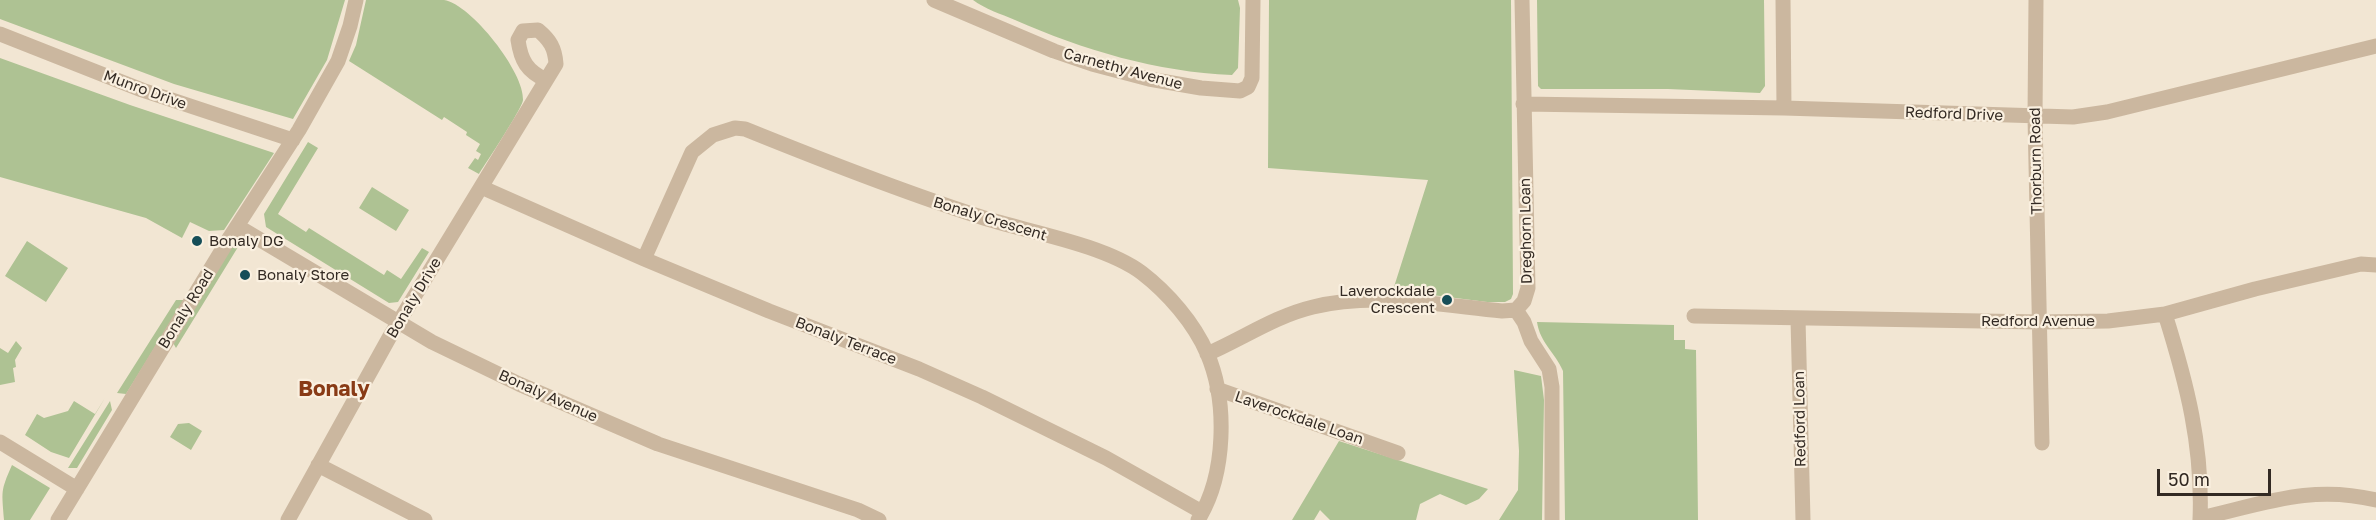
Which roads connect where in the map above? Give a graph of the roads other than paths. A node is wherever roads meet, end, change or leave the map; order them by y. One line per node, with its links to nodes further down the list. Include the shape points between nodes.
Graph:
1 (356, 0): 14 (street, Bonaly Road, via 338,61)
2 (934, 0): 7 (street, Carnethy Avenue)
3 (1253, 0): 7 (street, Carnethy Avenue, via 1252,78 1248,87 1240,91 1149,79 1092,64 1020,37)
4 (1522, 0): 11 (street, Dreghorn Loan)
5 (1783, 0): 12 (street)
6 (2036, 0): 13 (street, Thorburn Road)
7 (953, 3)
8 (0, 34): 14 (street, Munro Drive, via 142,90)
9 (2376, 46): 13 (street, Redford Drive, via 2107,112)
10 (546, 80): 15 (street, Bonaly Drive)
11 (1523, 104): 12 (street, Redford Drive); 19 (street, Dreghorn Loan, via 1528,288 1524,301)
12 (1784, 108): 13 (street, Redford Drive)
13 (2035, 117): 23 (street, Thorburn Road)
14 (293, 140): 16 (street, Bonaly Road)
15 (481, 187): 17 (street, Bonaly Terrace); 24 (street, Bonaly Drive)
16 (237, 226): 24 (street, Bonaly Avenue); 31 (street, Bonaly Road)
17 (644, 259): 25 (street, Bonaly Crescent, via 692,152 713,135 745,129 927,199 1104,253 1141,272 1169,298 1193,328); 33 (street, Bonaly Terrace, via 982,397 1106,458)
18 (2376, 265): 20 (street, Redford Avenue, via 2361,264)
19 (1515, 310): 25 (street, via 1350,301 1312,307 1279,319); 39 (street, via 1549,369)
20 (2165, 314): 23 (street, Redford Avenue, via 2108,321); 34 (street, via 2194,417 2200,459)
21 (1694, 316): 22 (street, Redford Avenue)
22 (1798, 319): 23 (street, Redford Avenue); 40 (street, Redford Loan)
23 (2040, 322): 28 (street, Thorburn Road)
24 (398, 323): 30 (street, Bonaly Drive); 38 (street, Bonaly Avenue, via 498,374 658,444)
25 (1207, 354): 26 (street, Bonaly Crescent)
26 (1217, 389): 29 (street, Laverockdale Loan, via 1382,441); 33 (street, Bonaly Crescent, via 1221,436 1217,474)
27 (0, 442): 31 (street)
28 (2042, 443)
29 (1398, 453)
30 (318, 465): 36 (street, Bonaly Drive); 37 (street)
31 (77, 489): 35 (street, Bonaly Road)
32 (2376, 500): 34 (street, via 2316,493 2296,495)
33 (1200, 516)
34 (2200, 519)
35 (58, 520)
36 (288, 520)
37 (425, 520)
38 (879, 520)
39 (1552, 520)
40 (1803, 520)

